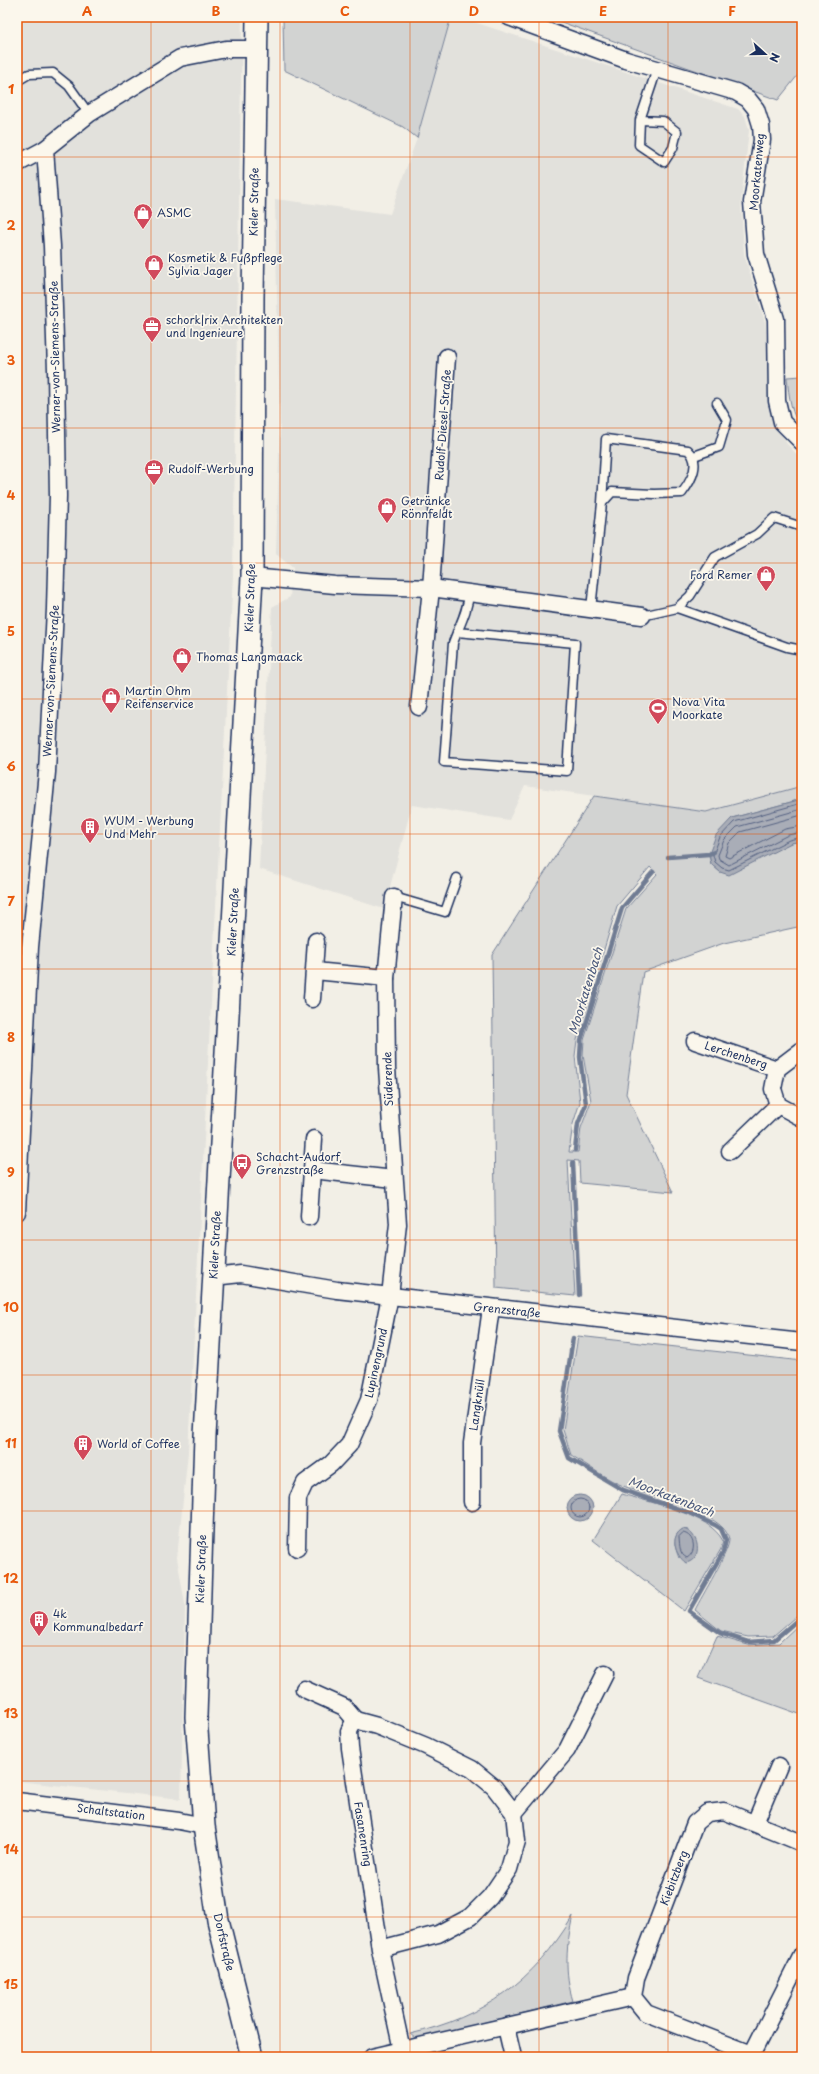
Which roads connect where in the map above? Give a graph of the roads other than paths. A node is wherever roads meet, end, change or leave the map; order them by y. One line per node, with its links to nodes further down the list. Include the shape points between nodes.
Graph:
1 (257, 17): 3 (street, Kieler Straße)
2 (509, 17): 4 (street, Moorkatenweg)
3 (257, 49): 6 (street, via 226,49 180,58); 16 (street, Kieler Straße)
4 (657, 69): 7 (lane); 12 (street, Moorkatenweg, via 736,92 748,99 756,109 762,140 752,202 756,254 776,319 777,401 782,422)
5 (17, 81): 6 (lane, via 29,74 53,73 69,86)
6 (89, 114): 8 (street)
7 (640, 120): 7 (lane, via 639,145 664,162 673,148 677,132 663,121)
8 (45, 148): 9 (street); 40 (street, Werner-von-Siemens-Straße, via 52,246 58,496 47,772 30,947)
9 (17, 164)
10 (447, 357): 17 (street, Rudolf-Diesel-Straße)
11 (717, 403): 13 (lane, via 727,420 719,447)
12 (802, 442)
13 (694, 456): 14 (lane, via 696,466 688,486 682,493 612,492); 14 (lane, via 688,450 606,440)
14 (602, 503): 20 (lane)
15 (802, 527): 19 (lane, via 774,518 757,534 716,557 690,596)
16 (252, 577): 17 (street, via 335,585); 42 (street, Kieler Straße)
17 (431, 588): 18 (street); 24 (street, Rudolf-Diesel-Straße)
18 (469, 593): 20 (street); 22 (lane, via 468,606)
19 (677, 608): 21 (lane); 23 (lane)
20 (591, 609): 21 (street)
21 (642, 616)
22 (457, 632): 22 (lane, via 453,643 444,762 567,772 575,644)
23 (802, 650)
24 (419, 707)
25 (457, 878): 26 (lane, via 445,912)
26 (394, 897): 29 (street, Süderende)
27 (316, 941): 28 (street)
28 (315, 971): 29 (street); 30 (street)
29 (386, 978): 39 (street, Süderende, via 387,1068)
30 (312, 998)
31 (695, 1042): 33 (street, Lerchenberg)
32 (802, 1050): 33 (street, Lerchenberg)
33 (777, 1069): 34 (street, Lerchenberg, via 773,1089)
34 (778, 1105): 35 (street); 37 (street)
35 (802, 1118)
36 (314, 1139): 38 (street)
37 (730, 1151)
38 (312, 1170): 39 (street); 41 (street)
39 (394, 1178): 43 (street, Süderende, via 398,1224)
40 (17, 1212)
41 (309, 1217)
42 (213, 1277): 43 (street, Grenzstraße, via 241,1274); 55 (street, Kieler Straße, via 196,1717)
43 (390, 1296): 44 (street, Grenzstraße); 47 (street, Lupinengrund, via 369,1400 350,1444 331,1464 305,1483 298,1498)
44 (491, 1308): 45 (street, Grenzstraße); 46 (street, Langknüll, via 472,1443)
45 (802, 1342)
46 (472, 1502)
47 (297, 1548)
48 (605, 1674): 53 (street, via 567,1750)
49 (304, 1689): 50 (street, via 344,1707)
50 (355, 1720): 53 (street, via 426,1746 472,1769 494,1787); 57 (street, Fasanenring, via 349,1731 350,1748)
51 (779, 1766): 54 (street)
52 (17, 1801): 55 (street, Schaltstation)
53 (514, 1813): 57 (street, via 517,1841 509,1869 490,1897 470,1917 438,1934)
54 (755, 1823): 56 (street, Kiebitzberg); 59 (street, Kiebitzberg, via 724,1811 707,1813 695,1824 636,1978)
55 (204, 1826): 63 (street, Dorfstraße, via 218,1920)
56 (802, 1843)
57 (380, 1949): 61 (street, Fasanenring)
58 (800, 1965): 62 (street)
59 (633, 1997): 60 (street); 62 (street, via 646,2013)
60 (506, 2027): 61 (street); 65 (street)
61 (402, 2050): 64 (street)
62 (751, 2055)
63 (252, 2057)
64 (372, 2057)
65 (513, 2057)

